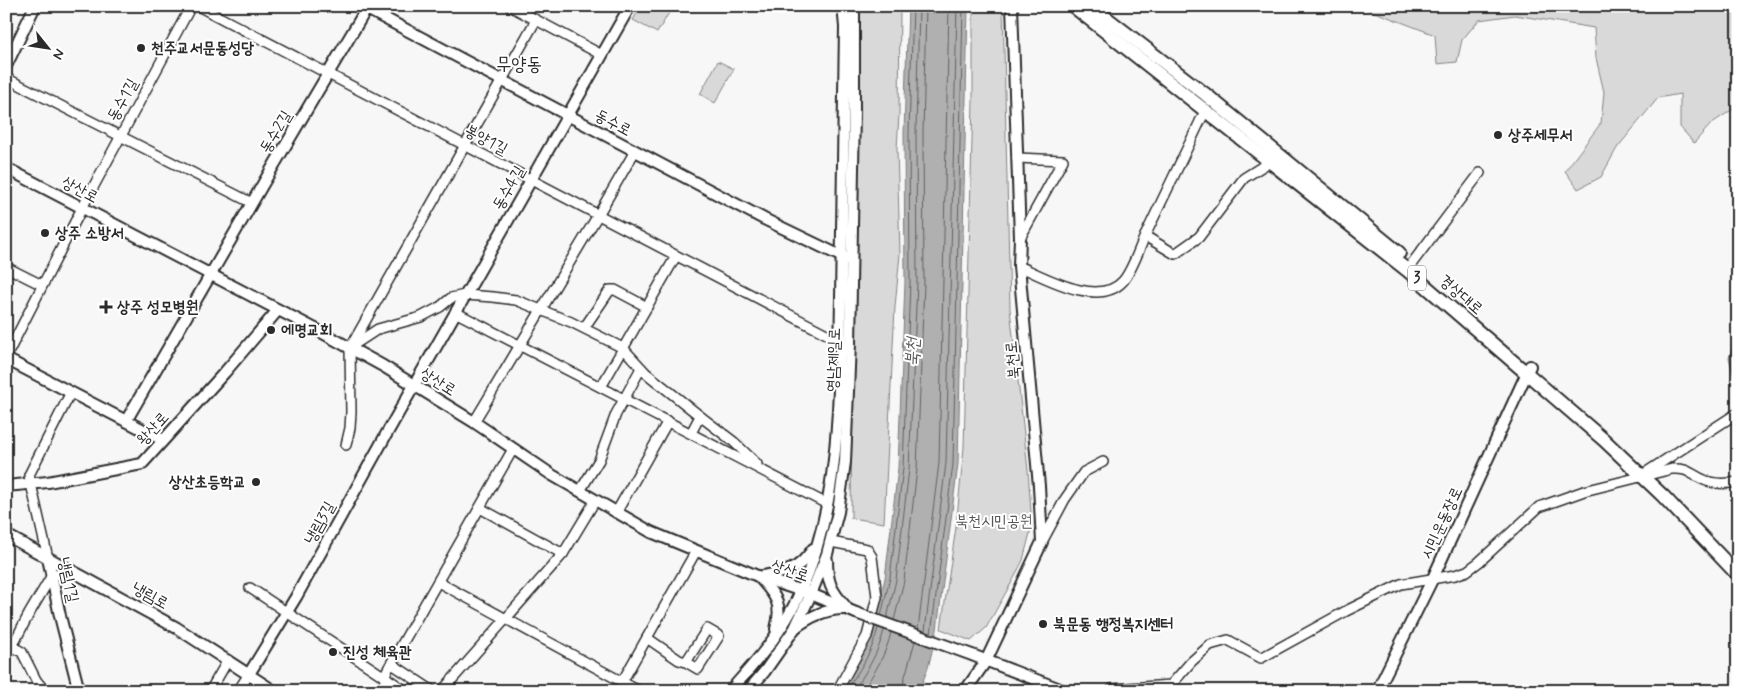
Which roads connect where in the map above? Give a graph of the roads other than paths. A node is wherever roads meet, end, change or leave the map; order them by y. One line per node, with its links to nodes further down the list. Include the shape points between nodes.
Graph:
1 (191, 6): 20 (street, 동수1길)
2 (198, 6): 15 (street, 봉양1길)
3 (510, 6): 12 (street)
4 (630, 6): 13 (street, 동수4길)
5 (843, 6): 34 (street, 영남제일로)
6 (854, 6): 35 (street, 영남제일로)
7 (1012, 6): 23 (street, 북천로)
8 (1073, 6): 18 (main road, 경상대로 / 3)
9 (1091, 6): 37 (main road, 경상대로 / 3, via 1205,94)
10 (33, 7): 14 (street)
11 (365, 7): 15 (street, 동수2길); 17 (street, 동수로)
12 (536, 20): 13 (street); 17 (street)
13 (602, 55): 19 (street, 동수4길)
14 (6, 66)
15 (329, 74): 21 (street, 봉양1길); 28 (street, 동수2길)
16 (6, 78): 20 (street)
17 (501, 80): 19 (street, 동수로); 21 (street)
18 (1206, 110): 24 (main road, 경상대로 / 3); 31 (street)
19 (567, 116): 22 (street, 동수로); 27 (street, 동수4길)
20 (120, 137): 28 (street); 29 (street, 동수1길)
21 (465, 146): 27 (street, 봉양1길); 49 (street)
22 (635, 151): 30 (street); 34 (street, 동수로)
23 (1017, 158): 32 (street, 북천로); 32 (street, via 1063,160)
24 (1271, 161): 31 (street, via 1244,178 1199,237 1176,254); 37 (main road, 경상대로 / 3)
25 (6, 168): 29 (street, 상산로)
26 (1480, 173): 37 (street)
27 (531, 180): 30 (street, 봉양1길); 41 (street, 동수4길)
28 (252, 203): 39 (street, 동수2길)
29 (82, 208): 39 (street, 상산로); 40 (street, 동수1길)
30 (598, 215): 33 (street, 봉양1길); 43 (street)
31 (1145, 236): 36 (street, via 1124,280 1113,290 1093,292 1061,284)
32 (1020, 238): 36 (street, 북천로)
33 (676, 256): 42 (street); 47 (street, 봉양1길)
34 (842, 257): 35 (street, 동수로); 47 (street, 영남제일로)
35 (852, 262): 80 (street, 영남제일로, via 845,462)
36 (1019, 266): 81 (street, 북천로)
37 (1409, 266): 53 (main road, 경상대로 / 3)
38 (6, 267): 40 (street)
39 (212, 275): 44 (street, 상산로); 60 (street, 동수2길)
40 (42, 285): 51 (street, 동수1길)
41 (465, 295): 43 (street, via 516,300); 45 (street, 동수4길); 49 (street, via 451,298 421,317 378,329)
42 (647, 307): 46 (street, via 610,290); 50 (street)
43 (541, 309): 46 (street); 48 (street)
44 (278, 310): 49 (street, 상산로); 64 (street, 왕산로)
45 (455, 312): 48 (street); 54 (street, 동수4길)
46 (584, 328): 50 (street)
47 (840, 341): 75 (street, 영남제일로, via 833,462)
48 (520, 345): 55 (street); 62 (street)
49 (350, 348): 54 (street, 상산로); 65 (street, via 351,412)
50 (623, 348): 52 (street); 55 (street)
51 (6, 358): 56 (street)
52 (642, 368): 57 (street); 58 (street)
53 (1528, 369): 69 (main road, 경상대로 / 3); 91 (street, 시민운동장로)
54 (415, 385): 62 (street, 상산로); 96 (street, 냉림3길)
55 (601, 387): 57 (street)
56 (71, 392): 60 (street); 70 (street)
57 (625, 399): 61 (street); 73 (street, via 599,460)
58 (700, 416): 63 (street); 68 (street)
59 (1738, 416): 69 (street, via 1736,414)
60 (126, 421): 64 (street)
61 (668, 421): 63 (street); 77 (street)
62 (474, 422): 66 (street, 상산로)
63 (691, 433): 68 (street)
64 (163, 440): 70 (street, 왕산로, via 142,464)
65 (346, 445)
66 (513, 449): 73 (street, 상산로); 76 (street)
67 (1103, 462): 81 (street, via 1084,472)
68 (766, 472): 75 (street)
69 (1647, 474): 71 (street, via 1684,469 1713,483); 86 (main road, 경상대로 / 3); 89 (main road, 경상대로 / 3); 91 (street, via 1539,507 1467,571)
70 (31, 480): 72 (street, 왕산로); 85 (street, 냉림1길)
71 (1738, 482)
72 (6, 486)
73 (580, 491): 74 (street, 상산로)
74 (595, 500): 77 (street, 상산로); 83 (street)
75 (827, 504): 79 (street, 영남제일로)
76 (480, 508): 83 (street); 92 (street)
77 (616, 513): 82 (street, 상산로)
78 (6, 535): 85 (street, 냉림로)
79 (820, 538): 90 (street, via 801,564 785,572); 94 (street, 영남제일로)
80 (831, 542): 84 (street, 영남제일로); 123 (street, via 867,549 872,557 877,597 867,636)
81 (1042, 542): 104 (street, 북천로)
82 (696, 552): 90 (street, 상산로); 99 (street)
83 (563, 554): 97 (street)
84 (827, 554): 94 (street, 영남제일로); 95 (street, via 829,586)
85 (48, 558): 87 (street, 냉림로); 88 (street, 냉림1길)
86 (1738, 564)
87 (72, 571): 88 (street); 103 (street, 냉림로, via 177,628)
88 (52, 575): 101 (street); 112 (street, 냉림1길)
89 (1738, 575)
90 (760, 577): 94 (street, 상산로); 100 (street, via 776,596 779,606)
91 (1433, 578): 110 (street, via 1401,584 1261,658 1228,640 1210,645 1172,685); 126 (street, 시민운동장로)
92 (438, 582): 97 (street); 106 (street)
93 (250, 588): 96 (street)
94 (806, 593): 95 (street, 상산로); 98 (street, 영남제일로); 100 (street, 영남제일로)
95 (852, 611): 98 (street, via 834,609 809,617); 104 (street, 상산로, bridge)
96 (287, 612): 107 (street, 냉림3길); 108 (street)
97 (506, 619): 109 (street); 119 (street)
98 (795, 628): 122 (street, 영남제일로)
99 (647, 638): 105 (street); 109 (street)
100 (774, 638): 121 (street, 영남제일로)
101 (9, 644): 102 (street); 111 (street, via 22,652)
102 (6, 658)
103 (228, 660): 107 (street, 냉림로); 113 (street)
104 (986, 661): 124 (street, 북천로); 125 (street)
105 (686, 662)
106 (392, 664): 108 (street); 118 (street)
107 (249, 674): 114 (street); 115 (street, 냉림로)
108 (386, 677): 116 (street); 117 (street)
109 (622, 682): 120 (street)
110 (1112, 689)
111 (45, 691)
112 (78, 691)
113 (210, 691)
114 (238, 691)
115 (274, 691)
116 (380, 691)
117 (406, 691)
118 (433, 691)
119 (442, 691)
120 (639, 691)
121 (730, 691)
122 (748, 691)
123 (836, 691)
124 (965, 691)
125 (1066, 691)
126 (1377, 691)

